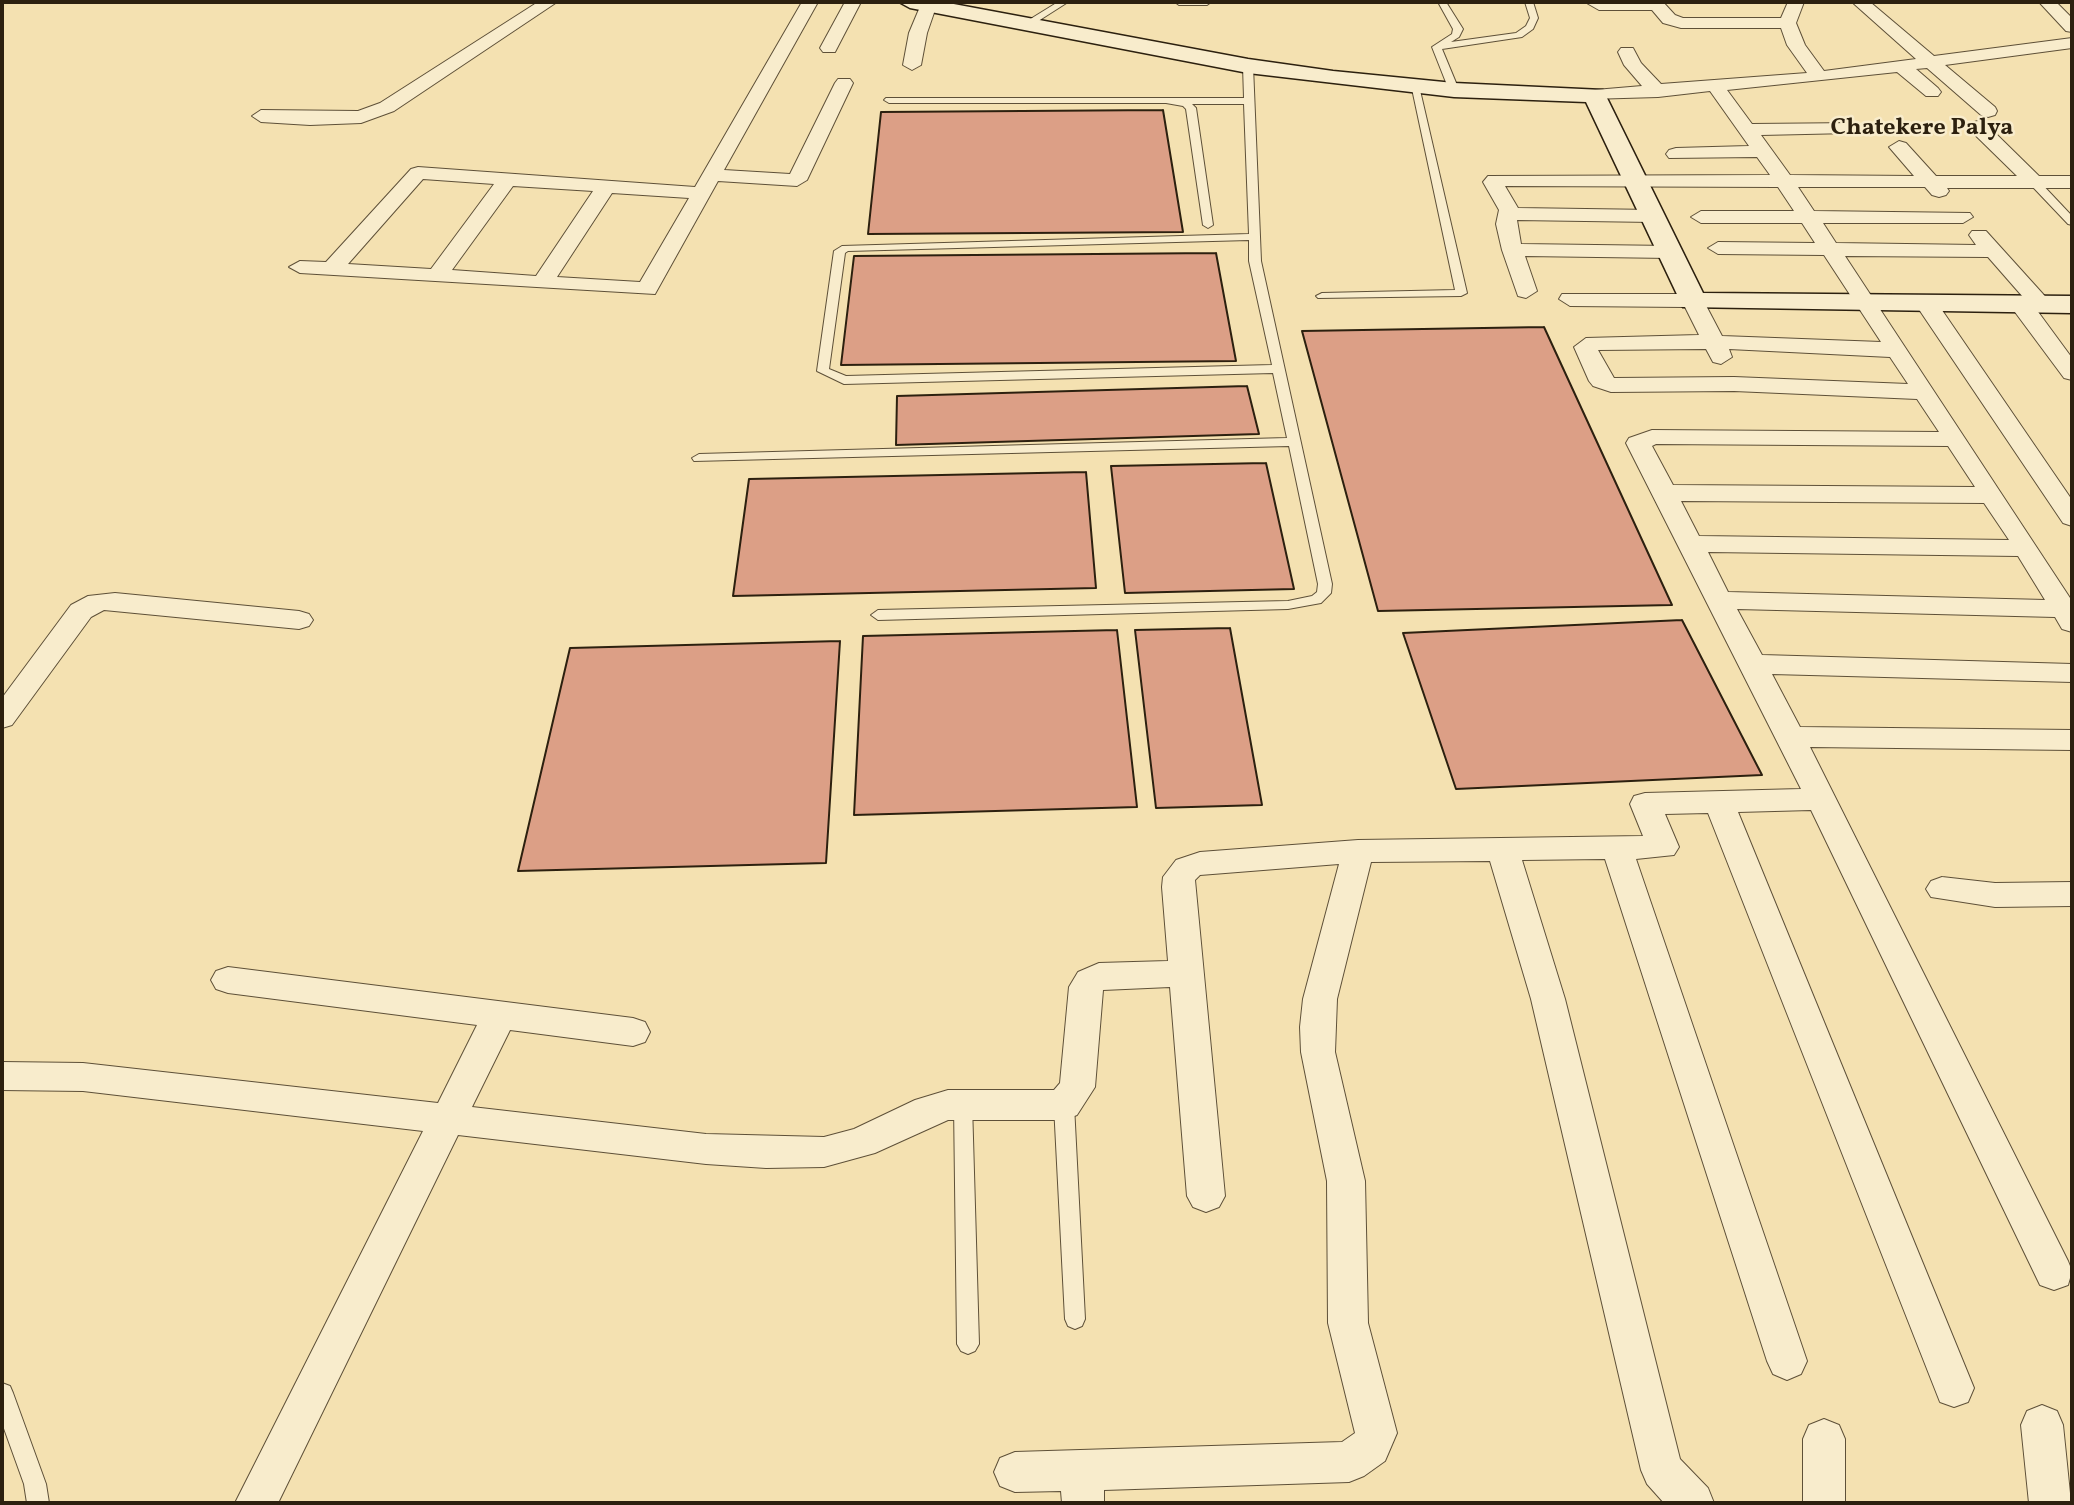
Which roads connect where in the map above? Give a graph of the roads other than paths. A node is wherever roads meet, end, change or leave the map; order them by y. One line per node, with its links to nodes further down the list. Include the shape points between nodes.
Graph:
1 (548, 2): 39 (street, via 387,107 361,117)
2 (810, 2): 52 (street)
3 (853, 2): 22 (street)
4 (1064, 2): 16 (lane)
5 (1179, 2): 6 (lane)
6 (1207, 2)
7 (1442, 2): 21 (lane, via 1458,33)
8 (1529, 2): 21 (lane, via 1534,18 1519,35)
9 (1593, 2): 15 (street)
10 (1701, 2): 17 (street)
11 (1796, 2): 18 (street)
12 (1860, 2): 24 (street)
13 (2047, 2): 19 (street)
14 (920, 3): 16 (street); 25 (street)
15 (1656, 4): 17 (street, via 1673,21)
16 (1029, 23): 26 (street)
17 (1718, 23): 18 (street)
18 (1787, 23): 28 (street)
19 (2072, 27)
20 (2072, 43): 24 (street)
21 (1437, 47): 32 (lane)
22 (829, 48)
23 (1627, 52): 33 (street)
24 (1932, 62): 27 (street); 50 (street)
25 (912, 65)
26 (1248, 66): 30 (street); 38 (lane)
27 (1902, 67): 28 (street); 34 (street)
28 (1819, 77): 31 (street)
29 (844, 83): 52 (street, via 797,180)
30 (1414, 86): 32 (street); 72 (lane, via 1461,293)
31 (1716, 88): 33 (street); 41 (street)
32 (1454, 90): 35 (street)
33 (1658, 92): 35 (street)
34 (1932, 92)
35 (1595, 95): 47 (street)
36 (889, 100): 37 (lane)
37 (1177, 101): 38 (lane); 60 (lane, via 1191,108)
38 (1249, 101): 61 (lane)
39 (261, 116)
40 (1850, 127): 41 (street)
41 (1747, 130): 44 (street)
42 (2010, 134): 51 (street)
43 (1899, 147): 49 (street)
44 (1763, 151): 45 (street); 48 (street)
45 (1676, 153)
46 (508, 179): 53 (street); 68 (street, via 418,173); 69 (street)
47 (1637, 180): 48 (street); 54 (street, via 1495,180); 55 (street)
48 (1784, 181): 49 (street); 58 (street)
49 (1931, 182): 50 (street); 57 (street)
50 (2034, 182): 51 (street); 59 (lane)
51 (2064, 182)
52 (706, 184): 53 (street); 70 (street, via 647,289)
53 (606, 186): 70 (street)
54 (1509, 215): 55 (street); 63 (street)
55 (1653, 216): 66 (street)
56 (1701, 217): 58 (street)
57 (1963, 217): 58 (street); 65 (street)
58 (1808, 218): 64 (street)
59 (2072, 222)
60 (1208, 225)
61 (1253, 237): 81 (lane); 81 (lane, via 846,248 840,251 823,371 844,380)
62 (1718, 248): 64 (street)
63 (1511, 250): 66 (street); 71 (street)
64 (1829, 250): 65 (street); 75 (street)
65 (1993, 251): 77 (street)
66 (1670, 252): 74 (street)
67 (300, 267): 68 (street)
68 (332, 270): 69 (street)
69 (437, 276): 70 (street)
70 (542, 283)
71 (1526, 291)
72 (1322, 296)
73 (1570, 299): 74 (street)
74 (1693, 301): 75 (street); 79 (street)
75 (1864, 301): 76 (street); 80 (street)
76 (1925, 302): 77 (street); 90 (street)
77 (2031, 303): 78 (street); 82 (street)
78 (2072, 305)
79 (1714, 342): 80 (street); 83 (street); 83 (street, via 1594,343 1585,347 1606,384)
80 (1897, 350): 84 (street)
81 (1278, 369): 86 (lane)
82 (2072, 373)
83 (1734, 384): 84 (street)
84 (1924, 392): 85 (street)
85 (1954, 439): 88 (street, via 1642,439 1638,443); 89 (street)
86 (1294, 442): 87 (lane); 94 (lane, via 1325,584 1317,600 1288,605)
87 (699, 458)
88 (1665, 493): 89 (street); 91 (street)
89 (1991, 495): 92 (street)
90 (2072, 518)
91 (1692, 544): 92 (street); 93 (street)
92 (2027, 548): 95 (street)
93 (1720, 600): 95 (street); 97 (street)
94 (878, 615)
95 (2068, 616)
96 (299, 620): 99 (street, via 116,601 98,603 81,611)
97 (1753, 664): 98 (street); 100 (street)
98 (2072, 673)
99 (2, 718)
100 (1790, 737): 101 (street); 102 (street)
101 (2072, 740)
102 (1821, 799): 103 (street); 118 (street)
103 (1719, 803): 104 (street, via 1646,804 1662,847); 122 (street)
104 (1618, 848): 105 (street); 121 (street)
105 (1503, 850): 106 (street); 130 (street, via 1548,999 1662,1470)
106 (1358, 851): 109 (street, via 1187,868 1178,887); 127 (street, via 1317,1027 1318,1052 1346,1181 1348,1324 1376,1433 1370,1447 1349,1462)
107 (1942, 889): 108 (street, via 1995,895)
108 (2072, 894)
109 (1188, 974): 115 (street, via 1099,976 1090,981 1077,1087); 117 (street)
110 (228, 980): 111 (street)
111 (500, 1015): 112 (street); 116 (street)
112 (633, 1032)
113 (2, 1076): 116 (street, via 83,1077)
114 (963, 1104): 115 (street); 116 (street, via 928,1110 862,1142 824,1152 706,1149); 120 (lane)
115 (1064, 1105): 119 (lane)
116 (449, 1118): 129 (street)
117 (1206, 1196)
118 (2054, 1273)
119 (1074, 1320)
120 (968, 1344)
121 (1787, 1361)
122 (1954, 1388)
123 (2, 1393): 128 (lane)
124 (2042, 1426): 132 (street)
125 (1824, 1439): 131 (street)
126 (1015, 1472): 127 (street)
127 (1082, 1486)
128 (38, 1503)
129 (256, 1503)
130 (1693, 1503)
131 (1824, 1503)
132 (2050, 1503)

